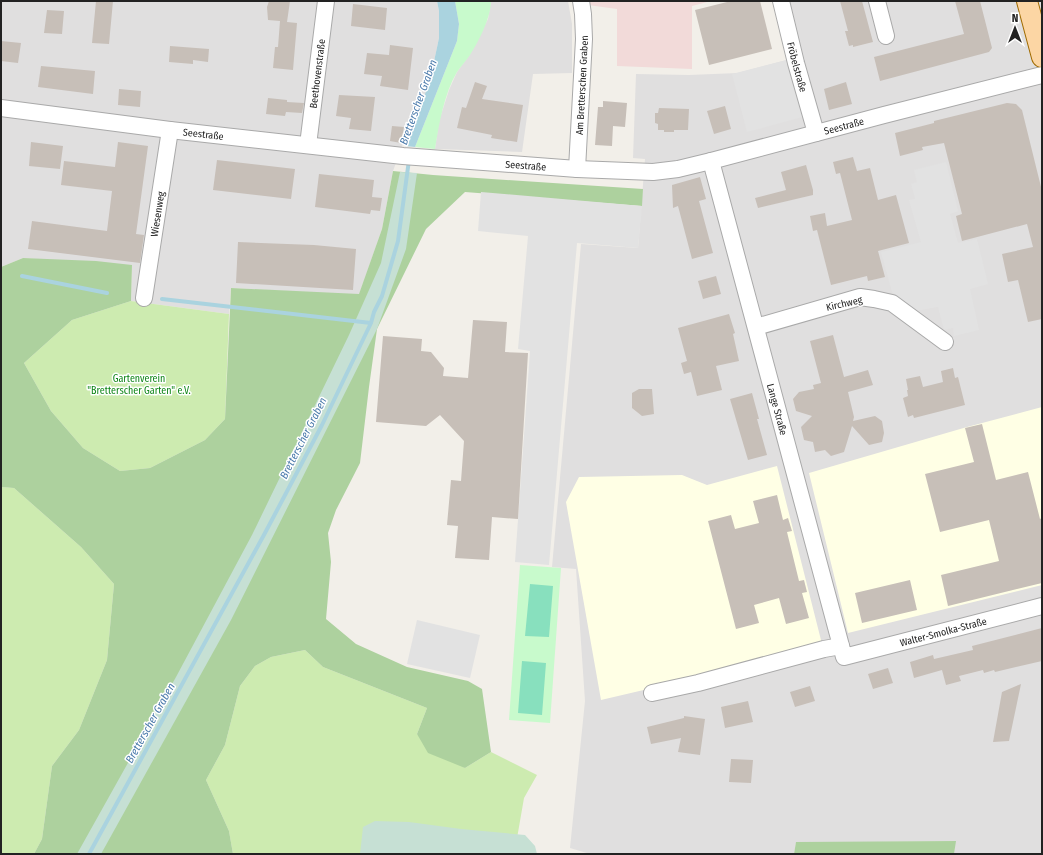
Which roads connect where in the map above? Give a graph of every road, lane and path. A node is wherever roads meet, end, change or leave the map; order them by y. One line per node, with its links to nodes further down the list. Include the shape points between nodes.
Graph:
1 (326, 1): 12 (street, Beethovenstraße)
2 (580, 1): 14 (street, Am Bretterschen Graben, via 584,39)
3 (781, 1): 11 (street, Fröbelstraße)
4 (877, 1): 6 (street)
5 (1027, 1): 7 (main road)
6 (886, 36)
7 (1042, 57)
8 (1042, 75): 11 (street, Seestraße)
9 (1, 108): 10 (street, Seestraße)
10 (170, 130): 12 (street, Seestraße); 15 (street, Wiesenweg)
11 (816, 133): 13 (street, Seestraße)
12 (308, 145): 14 (street, Seestraße, via 403,156)
13 (711, 161): 14 (street, Seestraße, via 653,172); 16 (street, Lange Straße)
14 (577, 169)
15 (144, 298)
16 (756, 327): 17 (street, Kirchweg, via 860,297 874,298 892,303); 19 (street, Lange Straße)
17 (945, 342)
18 (1042, 606): 19 (street, Walter-Smolka-Straße)
19 (842, 652): 20 (street, Walter-Smolka-Straße, via 824,649)
20 (652, 693)

